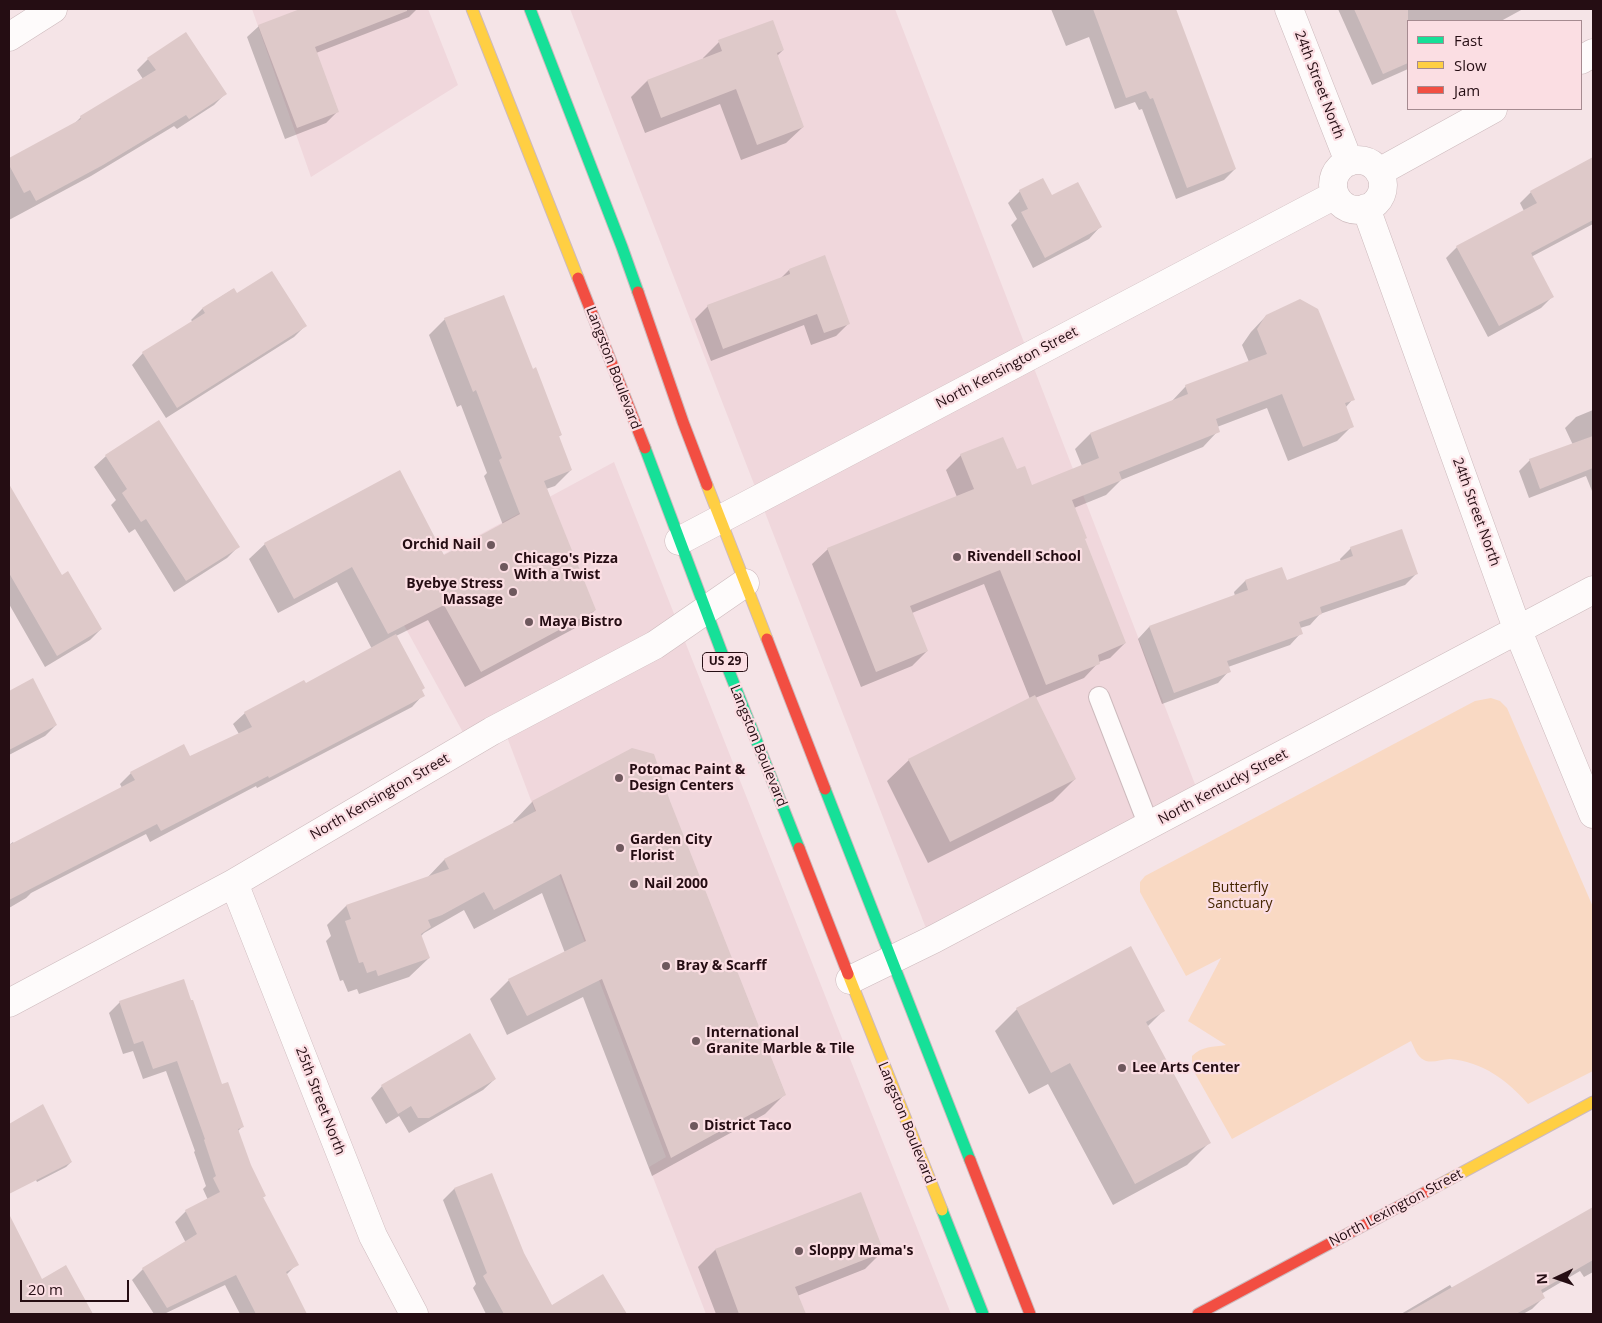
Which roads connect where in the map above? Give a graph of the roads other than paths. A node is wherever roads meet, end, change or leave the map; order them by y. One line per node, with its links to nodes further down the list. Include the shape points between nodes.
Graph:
1 (53, 9): 5 (street)
2 (472, 9): 14 (main road, Langston Boulevard / US 29)
3 (530, 9): 13 (main road, via 622,247)
4 (1289, 9): 9 (street, 24th Street North)
5 (9, 37)
6 (1593, 53): 7 (street)
7 (1582, 59)
8 (1491, 110): 10 (street)
9 (1349, 162): 10 (street, via 1366,161); 11 (street, via 1337,172 1333,188)
10 (1379, 172): 12 (street, via 1383,186 1381,193)
11 (1336, 195): 12 (street, via 1345,206); 13 (street, North Kensington Street)
12 (1366, 208): 18 (street, 24th Street North)
13 (720, 519): 14 (street, North Kensington Street); 15 (main road)
14 (679, 541): 17 (main road, Langston Boulevard / US 29)
15 (745, 582): 17 (street, North Kensington Street); 23 (main road)
16 (1593, 590): 18 (street, North Kentucky Street)
17 (706, 611): 22 (street, North Kensington Street, via 655,645 492,731); 24 (main road, Langston Boulevard / US 29)
18 (1518, 631): 20 (street, 24th Street North); 21 (street, North Kentucky Street)
19 (1098, 697): 21 (lane)
20 (1593, 814)
21 (1149, 826): 23 (street, North Kentucky Street)
22 (234, 883): 25 (street, North Kensington Street); 27 (street, 25th Street North, via 373,1236)
23 (892, 961): 24 (street, North Kentucky Street); 29 (main road)
24 (850, 980): 28 (main road, Langston Boulevard / US 29)
25 (9, 1003)
26 (1593, 1102): 30 (main road, North Lexington Street)
27 (414, 1314)
28 (983, 1314)
29 (1030, 1314)
30 (1198, 1314)

